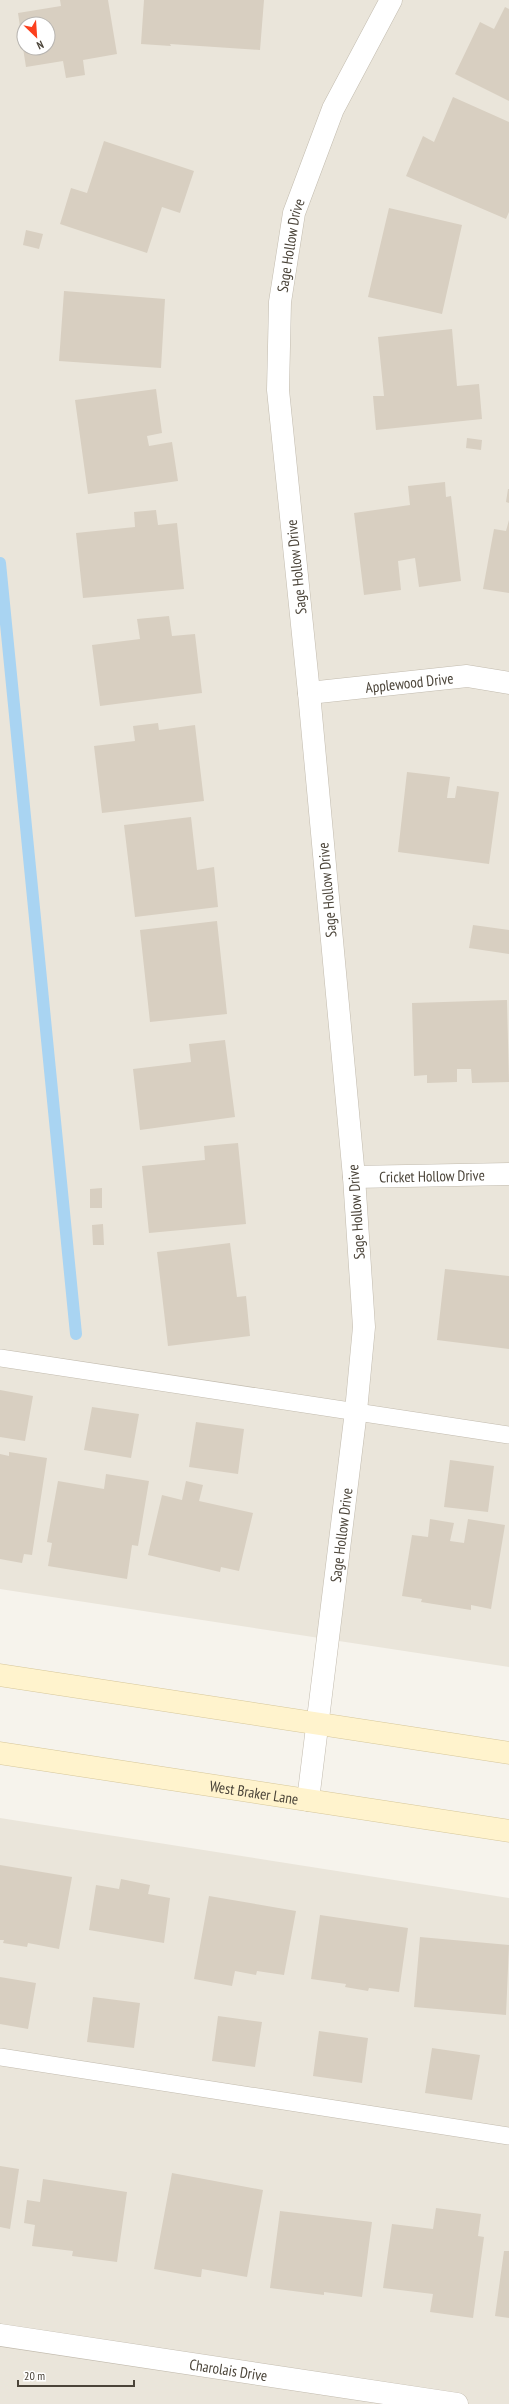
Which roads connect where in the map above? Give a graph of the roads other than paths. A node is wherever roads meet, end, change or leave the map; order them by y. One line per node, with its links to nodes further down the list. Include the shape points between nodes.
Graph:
1 (391, 0): 3 (street, Sage Hollow Drive, via 332,109 294,213 280,302 278,390)
2 (509, 683): 3 (street, Applewood Drive, via 467,676)
3 (309, 693): 5 (street, Sage Hollow Drive)
4 (509, 1174): 5 (street, Cricket Hollow Drive)
5 (354, 1177): 7 (street, Sage Hollow Drive, via 364,1326)
6 (0, 1358): 7 (lane)
7 (356, 1411): 8 (lane); 10 (street, Sage Hollow Drive)
8 (509, 1435)
9 (0, 1675): 10 (main road)
10 (317, 1724): 12 (main road); 13 (street, Sage Hollow Drive)
11 (0, 1753): 13 (main road, West Braker Lane)
12 (509, 1753)
13 (308, 1800): 14 (main road, West Braker Lane)
14 (509, 1831)
15 (0, 2057): 16 (lane)
16 (509, 2136)
17 (0, 2335): 18 (street, Charolais Drive)
18 (457, 2404)

